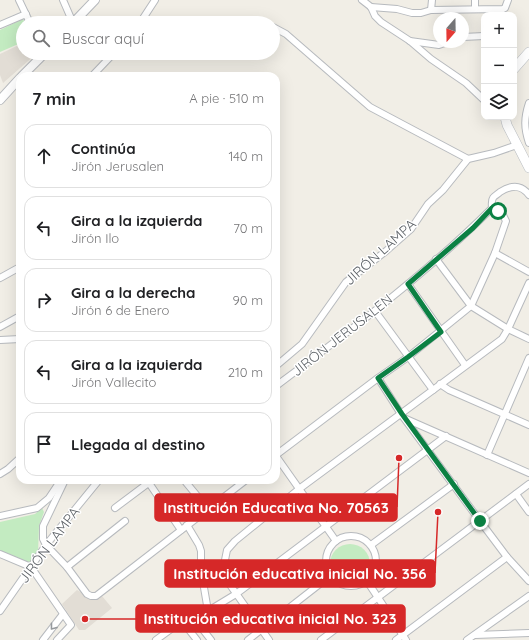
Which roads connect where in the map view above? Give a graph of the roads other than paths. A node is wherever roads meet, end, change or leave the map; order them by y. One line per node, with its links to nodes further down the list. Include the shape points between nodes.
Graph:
1 (19, 0): 12 (street)
2 (63, 0): 14 (street)
3 (95, 0): 15 (street)
4 (155, 0): 16 (street)
5 (362, 0): 9 (street)
6 (432, 0): 10 (street)
7 (475, 0): 11 (street)
8 (508, 0): 11 (street, via 503,9)
9 (371, 7): 10 (street, via 412,13); 22 (street, via 381,22)
10 (431, 10): 11 (street)
11 (475, 10)
12 (26, 14): 13 (street)
13 (21, 16)
14 (70, 16)
15 (80, 16)
16 (145, 16)
17 (16, 18): 18 (street)
18 (0, 25)
19 (280, 31): 37 (street, via 370,107)
20 (481, 36): 21 (street)
21 (469, 37)
22 (410, 41): 23 (street); 31 (street)
23 (433, 44)
24 (529, 52): 27 (main road)
25 (37, 60): 28 (street)
26 (107, 60): 29 (street)
27 (517, 66)
28 (26, 72)
29 (96, 72)
30 (16, 82): 32 (street)
31 (481, 97)
32 (0, 100)
33 (529, 104): 35 (street, via 524,124)
34 (506, 120): 36 (main road)
35 (529, 143)
36 (517, 145): 37 (street); 38 (main road)
37 (468, 159): 59 (street, JIRÓN LAMPA, via 428,204 411,229 346,282 302,344)
38 (529, 168)
39 (529, 195): 40 (street, JIRÓN JERUSALEN, via 522,188 510,186 494,196)
40 (492, 208): 41 (street, via 502,213 506,221); 42 (street, JIRÓN JERUSALEN)
41 (496, 253): 44 (street); 48 (street)
42 (436, 259): 47 (street, JIRÓN JERUSALEN); 48 (street)
43 (16, 269): 45 (street)
44 (529, 272)
45 (0, 278)
46 (529, 283): 52 (street)
47 (408, 284): 49 (street, JIRÓN JERUSALEN); 53 (street)
48 (471, 306): 52 (street); 53 (street)
49 (374, 311): 57 (street); 62 (street, JIRÓN JERUSALEN)
50 (16, 318): 51 (street)
51 (0, 327)
52 (508, 330): 56 (street); 60 (street, via 502,339)
53 (441, 332): 57 (street); 60 (street)
54 (16, 339): 55 (street)
55 (0, 340)
56 (529, 340)
57 (408, 357): 61 (street); 64 (street)
58 (529, 358): 65 (street)
59 (280, 363)
60 (465, 365): 63 (street)
61 (378, 378): 66 (street); 70 (street)
62 (280, 383)
63 (440, 384): 64 (street); 65 (street)
64 (433, 390): 66 (street)
65 (505, 414): 67 (street); 71 (street)
66 (403, 416): 68 (street); 69 (street); 86 (street)
67 (529, 425)
68 (446, 436): 69 (street); 71 (street)
69 (428, 449): 83 (street); 95 (street)
70 (280, 453)
71 (487, 455): 74 (street)
72 (16, 462): 75 (street)
73 (280, 462): 86 (street)
74 (529, 473)
75 (0, 474)
76 (58, 484): 91 (street, via 49,498 37,508)
77 (63, 484): 98 (street, via 43,526 43,539)
78 (94, 484): 98 (street, JIRÓN LAMPA)
79 (146, 484): 88 (street)
80 (152, 484): 96 (street)
81 (187, 484): 89 (street)
82 (241, 484): 85 (street)
83 (454, 484): 92 (street); 99 (street)
84 (529, 484): 87 (street)
85 (238, 486): 89 (street)
86 (300, 490): 95 (street); 107 (street, via 235,540 228,550 224,570)
87 (516, 494): 90 (street); 92 (street)
88 (115, 508)
89 (208, 509): 94 (street)
90 (529, 512)
91 (0, 516)
92 (480, 521): 101 (street); 109 (street)
93 (125, 522): 103 (street)
94 (187, 525): 96 (street); 111 (street, via 201,551 201,570)
95 (325, 526): 97 (street); 107 (street)
96 (181, 530): 103 (street, via 96,596 87,594)
97 (336, 541): 99 (street, via 354,536); 104 (street, via 329,548 326,557 326,567)
98 (46, 545): 102 (street, JIRÓN LAMPA); 103 (street)
99 (371, 545): 105 (street, via 376,564)
100 (0, 554): 102 (street)
101 (507, 557): 106 (street); 118 (street)
102 (31, 567): 110 (street, JIRÓN LAMPA); 112 (street)
103 (67, 567)
104 (330, 576): 105 (street, via 344,585 360,585); 115 (street)
105 (367, 581): 109 (street)
106 (529, 581)
107 (236, 594): 111 (street); 115 (street)
108 (529, 596): 117 (street)
109 (377, 598): 118 (street); 126 (street)
110 (0, 610)
111 (208, 611): 113 (street)
112 (63, 614): 119 (street, one-way to 119); 120 (street, via 70,625)
113 (193, 618): 114 (street); 123 (street)
114 (182, 621): 121 (street); 122 (street)
115 (261, 630): 124 (street); 125 (street)
116 (529, 633): 117 (street)
117 (474, 635): 128 (street)
118 (404, 637): 127 (street)
119 (43, 640)
120 (57, 640)
121 (156, 640)
122 (197, 640)
123 (211, 640)
124 (248, 640)
125 (269, 640)
126 (321, 640)
127 (396, 640)
128 (467, 640)

